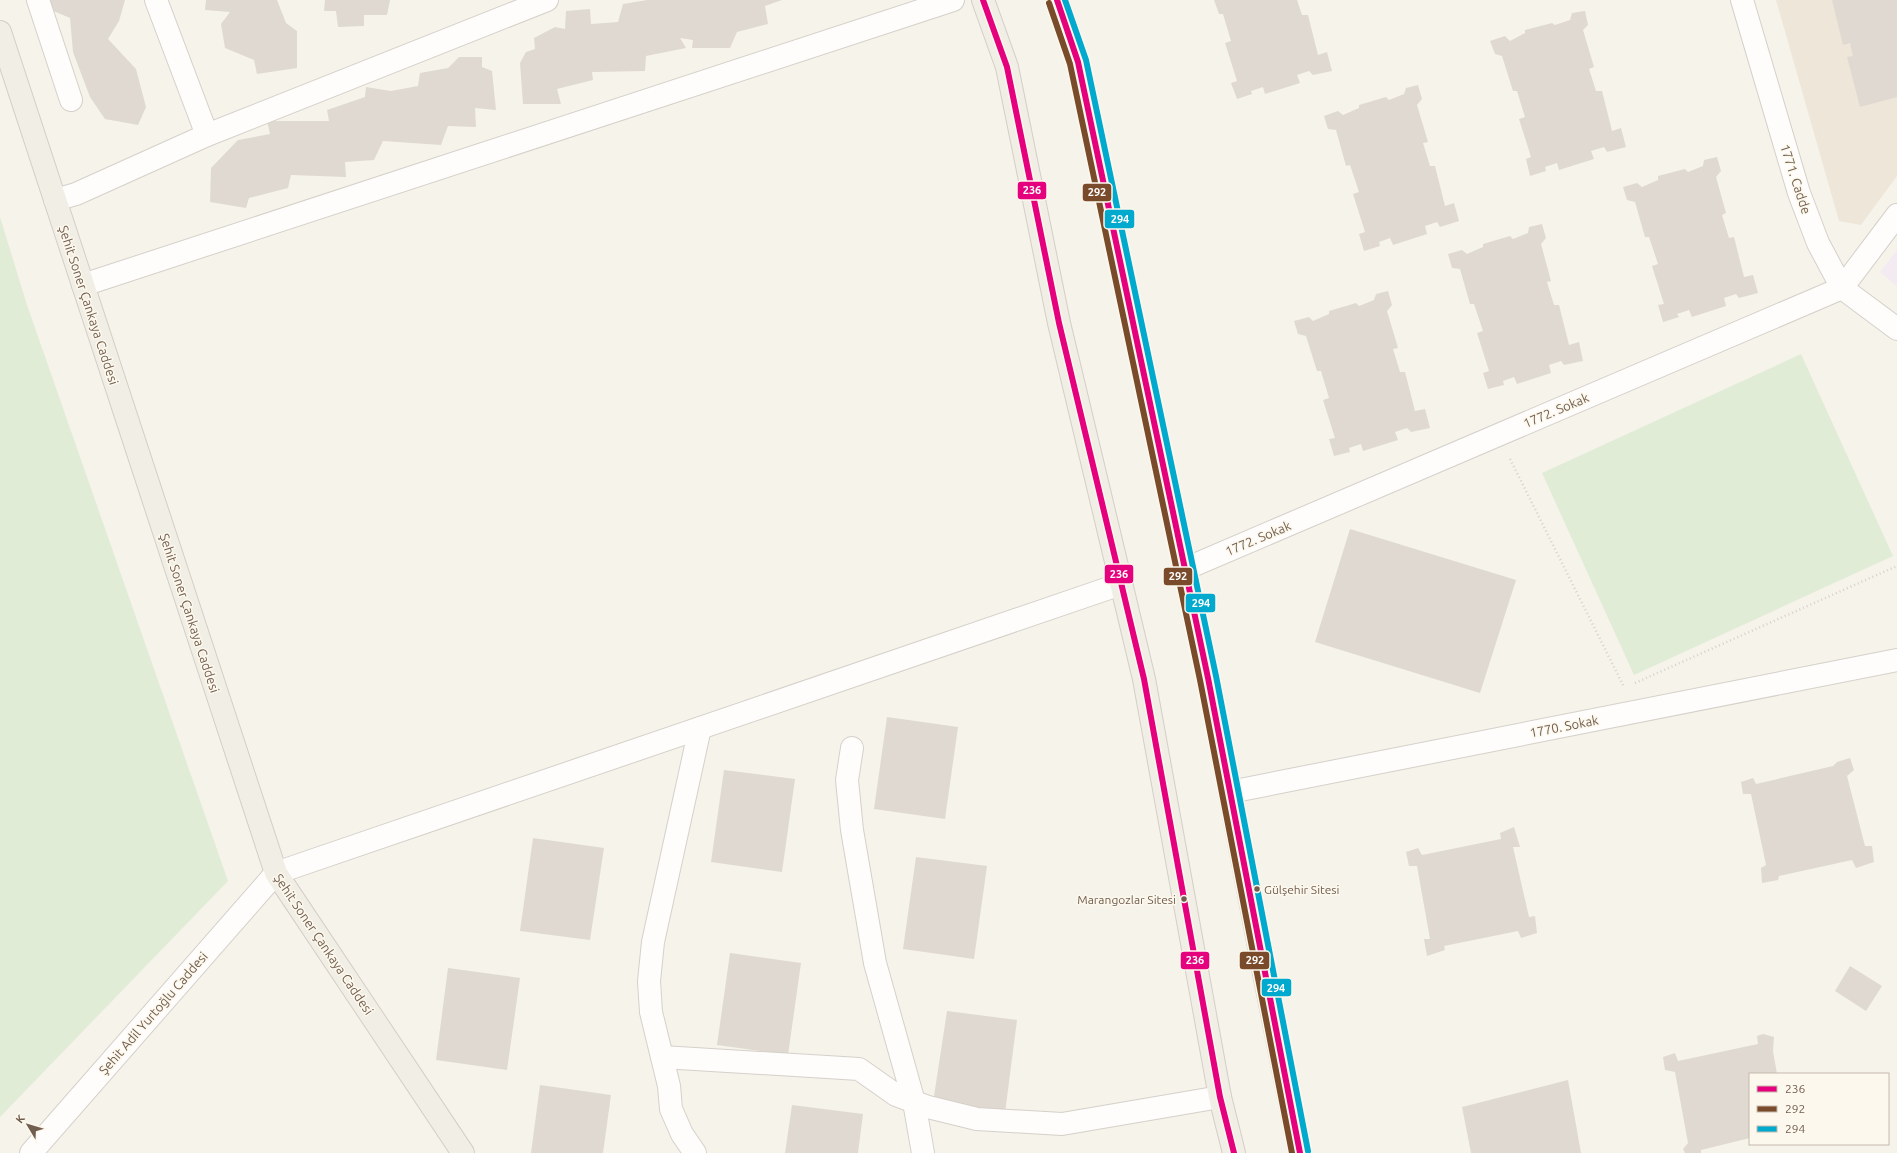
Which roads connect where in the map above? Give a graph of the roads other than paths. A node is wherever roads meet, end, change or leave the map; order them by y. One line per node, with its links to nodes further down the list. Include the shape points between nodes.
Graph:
1 (38, 0): 9 (street)
2 (156, 0): 10 (street)
3 (548, 0): 10 (street)
4 (953, 0): 13 (street)
5 (984, 0): 17 (main road, via 1007,67 1059,323)
6 (1057, 0): 16 (main road, via 1078,62)
7 (1742, 0): 14 (street, 1771. Cadde, via 1799,193 1818,243)
8 (0, 32): 11 (main road, Şehit Soner Çankaya Caddesi)
9 (71, 100)
10 (207, 135): 11 (street, via 76,194)
11 (55, 200): 13 (main road, Şehit Soner Çankaya Caddesi)
12 (1897, 215): 14 (street, 1772. Sokak)
13 (83, 285): 22 (main road, Şehit Soner Çankaya Caddesi)
14 (1842, 288): 15 (street, 1771. Cadde); 16 (street, 1772. Sokak)
15 (1897, 329)
16 (1185, 569): 21 (main road)
17 (1121, 584): 19 (street); 24 (main road, via 1144,679)
18 (1897, 660): 21 (street, 1770. Sokak)
19 (700, 728): 22 (street); 23 (street, via 653,942 649,981 652,1012)
20 (852, 748): 25 (street, via 848,780 852,830 875,963)
21 (1230, 792): 31 (main road)
22 (276, 873): 26 (street, Şehit Adil Yurtoğlu Caddesi); 27 (main road, Şehit Soner Çankaya Caddesi)
23 (662, 1057): 25 (street, via 858,1069 896,1095); 28 (street, via 671,1109 682,1134)
24 (1220, 1097): 25 (street, via 1062,1124 977,1119); 30 (main road)
25 (914, 1102): 29 (street)
26 (31, 1153)
27 (463, 1153)
28 (695, 1153)
29 (923, 1153)
30 (1234, 1153)
31 (1300, 1153)

